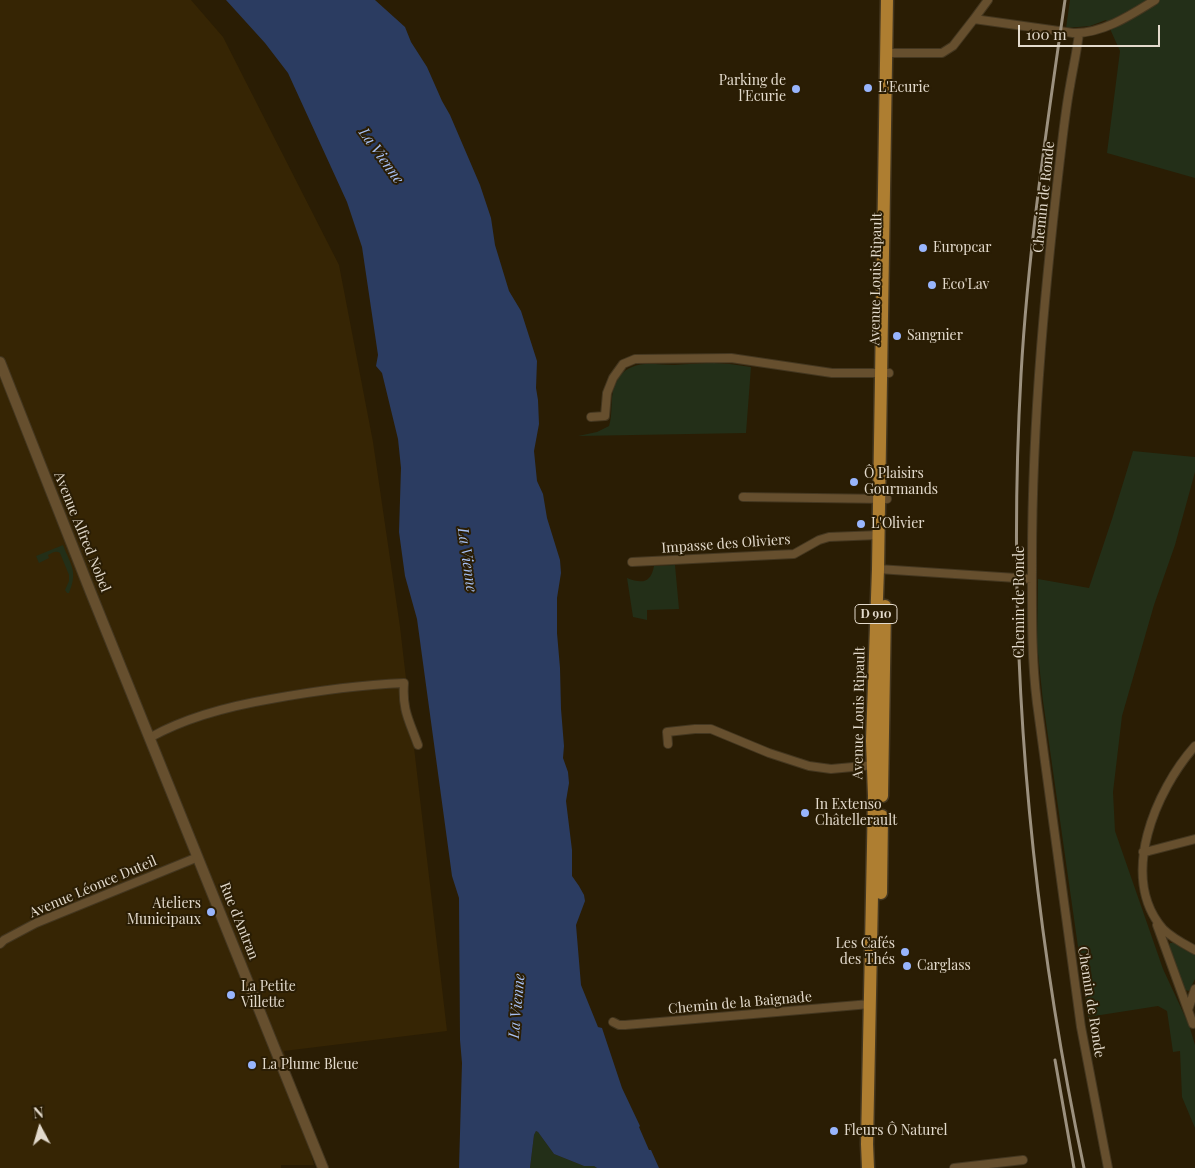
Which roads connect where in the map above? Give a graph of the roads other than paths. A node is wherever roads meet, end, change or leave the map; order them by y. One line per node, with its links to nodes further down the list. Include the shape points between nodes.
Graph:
1 (888, 0): 7 (main road, D 910)
2 (895, 0): 7 (main road, D 910)
3 (988, 0): 5 (street)
4 (1155, 0): 6 (street, via 1109,25)
5 (974, 19): 6 (street); 7 (street, via 953,46 942,53)
6 (1079, 33): 16 (street, Chemin de Ronde, via 1060,159 1041,356)
7 (890, 56): 9 (main road, Avenue Louis Ripault / D 910)
8 (0, 362): 17 (street, Avenue Alfred Nobel)
9 (885, 373): 10 (street, via 832,373 732,358 635,360 623,364 613,378 607,393 605,416); 12 (main road, Avenue Louis Ripault / D 910)
10 (591, 417)
11 (743, 497): 12 (street)
12 (883, 499): 13 (main road, Avenue Louis Ripault / D 910); 15 (main road, Avenue Louis Ripault / D 910)
13 (879, 535): 14 (street, Impasse des Oliviers, via 829,537 794,554); 15 (main road, Avenue Louis Ripault / D 910)
14 (632, 562)
15 (882, 569): 16 (street); 22 (main road, Avenue Louis Ripault / D 910, via 872,741)
16 (1032, 579): 39 (street, Chemin de Ronde, via 1034,681 1038,713 1081,1027)
17 (140, 711): 18 (street, Rue d'Antran)
18 (151, 737): 20 (street, via 180,723 239,705 337,688 404,683 404,707); 25 (street, Rue d'Antran)
19 (668, 744): 22 (street, via 667,732 706,729 809,766 831,769)
20 (418, 745)
21 (1193, 751): 24 (street, via 1180,765 1164,792)
22 (878, 765): 30 (main road, Avenue Louis Ripault / D 910); 37 (main road, Avenue Louis Ripault / D 910)
23 (1195, 838): 24 (street)
24 (1143, 852): 26 (street, via 1144,884)
25 (198, 857): 27 (street, Avenue Léonce Duteil, via 36,923); 35 (street, Rue d'Antran)
26 (1154, 915): 28 (street, via 1177,941); 31 (street)
27 (0, 944)
28 (1195, 950)
29 (1195, 989): 31 (street)
30 (870, 1004): 32 (street, Chemin de la Baignade, via 625,1025); 36 (main road, Avenue Louis Ripault / D 910)
31 (1188, 1010): 33 (street)
32 (613, 1022)
33 (1193, 1024)
34 (1023, 1160): 38 (street)
35 (323, 1168)
36 (868, 1168)
37 (875, 1168)
38 (954, 1168)
39 (1108, 1168)

